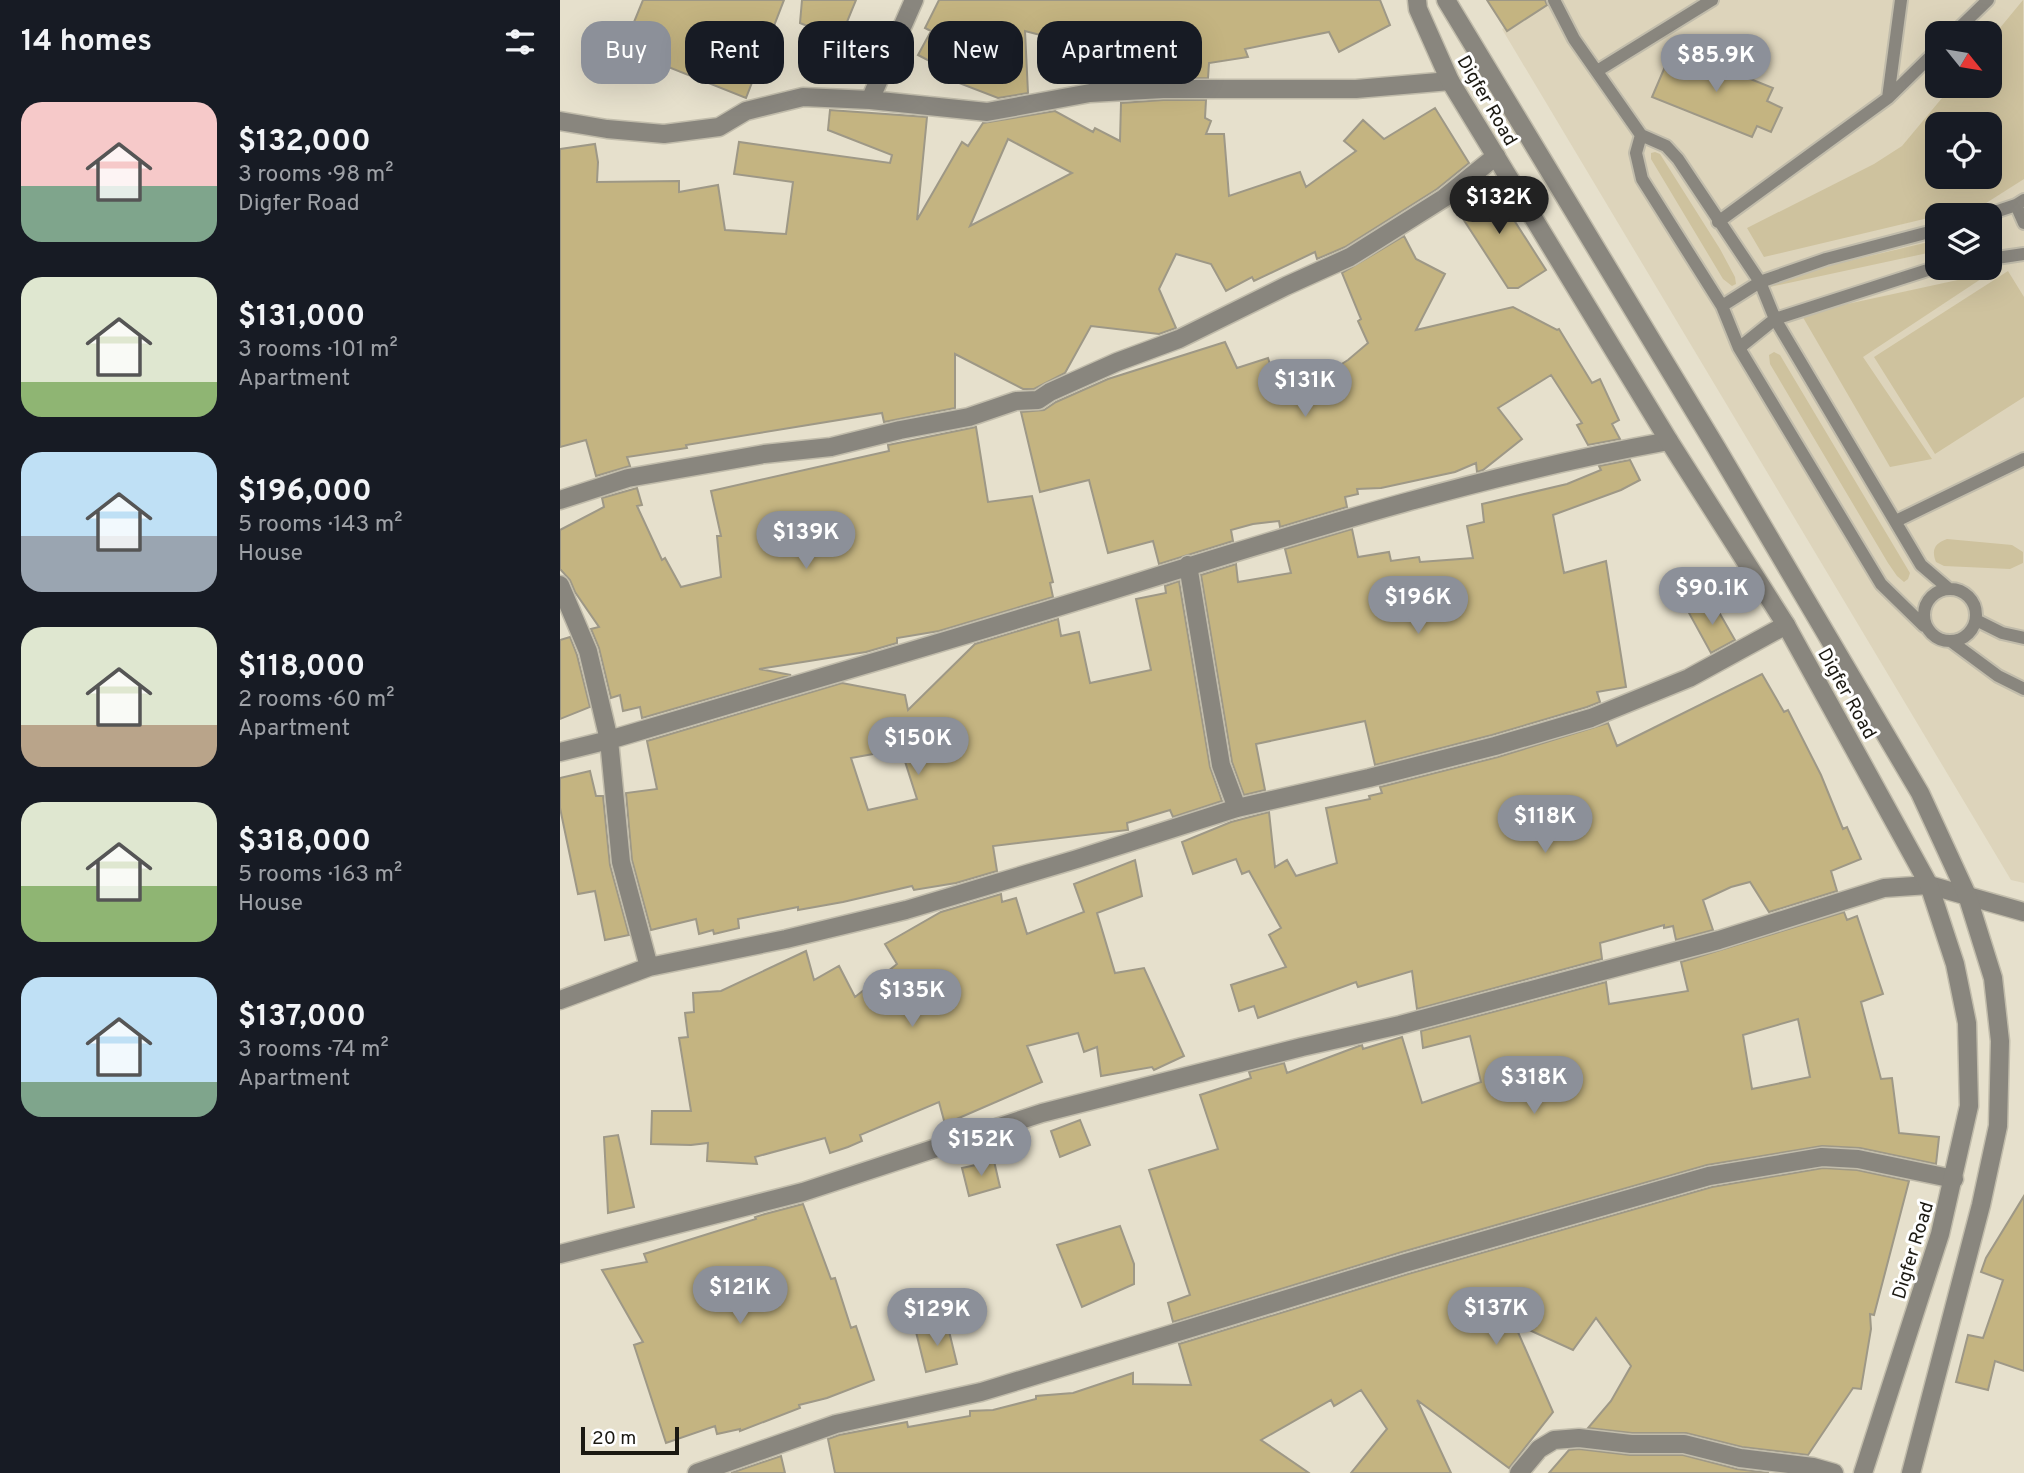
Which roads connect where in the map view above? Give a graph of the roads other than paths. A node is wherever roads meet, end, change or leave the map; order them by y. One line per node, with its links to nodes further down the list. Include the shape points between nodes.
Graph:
1 (914, 0): 13 (street)
2 (1418, 0): 11 (street, Digfer Road)
3 (1446, 0): 46 (street, Digfer Road, via 1920,793)
4 (1554, 0): 10 (lane)
5 (1712, 0): 10 (lane)
6 (1901, 0): 12 (lane)
7 (1988, 0): 8 (lane)
8 (1966, 21)
9 (1925, 62): 12 (lane)
10 (1597, 71): 15 (lane)
11 (1450, 80): 13 (street, via 1356,89 1090,93 988,112); 16 (street, Digfer Road)
12 (1888, 99): 19 (lane)
13 (870, 100): 14 (street, via 803,97 746,111 719,127 664,134)
14 (560, 121)
15 (1641, 135): 19 (lane, via 1666,146 1678,159); 26 (lane, via 1636,153 1642,179)
16 (1496, 156): 29 (street, Digfer Road); 31 (street, via 1444,198 1350,257 1038,400 1016,401 969,417 831,447 628,478)
17 (2020, 202): 18 (lane); 20 (lane)
18 (2002, 209)
19 (1718, 222): 25 (lane)
20 (2024, 223)
21 (1925, 233): 25 (lane)
22 (2024, 254): 23 (lane)
23 (2002, 257)
24 (1925, 271): 27 (lane)
25 (1760, 282): 26 (lane); 27 (lane)
26 (1722, 306): 28 (lane)
27 (1775, 320): 28 (lane); 32 (lane)
28 (1739, 348): 38 (lane, via 1881,584)
29 (1669, 441): 33 (street, via 1466,486); 37 (street, Digfer Road)
30 (2024, 459): 32 (lane)
31 (560, 499)
32 (1896, 521): 35 (lane, via 1921,565)
33 (1188, 565): 42 (street); 44 (street, via 1221,765)
34 (560, 585): 42 (street, via 588,651)
35 (1949, 589): 36 (lane, via 1970,597); 38 (lane, via 1928,601)
36 (1976, 620): 39 (lane); 40 (lane, via 1967,635)
37 (1786, 625): 44 (street, via 1689,678 1591,718 1470,753); 45 (street, Digfer Road)
38 (1924, 626): 40 (lane, via 1936,638)
39 (2024, 638)
40 (1952, 642): 41 (lane)
41 (2024, 689)
42 (609, 740): 43 (street); 48 (street, via 621,862)
43 (560, 752)
44 (1237, 808): 48 (street, via 906,910)
45 (1929, 885): 46 (street); 50 (street, Digfer Road, via 1955,964 1967,1023 1969,1106); 51 (street, via 1884,888 1718,940 1400,1025 1042,1113 803,1192)
46 (1967, 895): 47 (street); 56 (street, Digfer Road, via 1993,978 2000,1041 1998,1126)
47 (2024, 912)
48 (649, 967): 49 (street)
49 (560, 1000)
50 (1954, 1179): 52 (street, via 1858,1159 1822,1157 1709,1177 1405,1263 981,1392 836,1424); 55 (street, Digfer Road)
51 (560, 1254)
52 (697, 1473)
53 (1519, 1473): 54 (street, via 1539,1449 1554,1440 1579,1438 1684,1444)
54 (1834, 1473)
55 (1863, 1473)
56 (1911, 1473)

